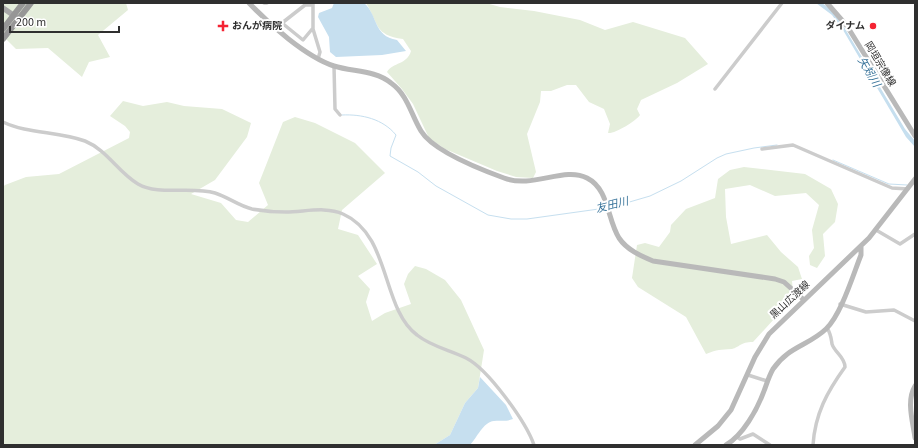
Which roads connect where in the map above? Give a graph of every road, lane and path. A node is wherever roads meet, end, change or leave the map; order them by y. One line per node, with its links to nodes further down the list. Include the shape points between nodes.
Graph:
1 (23, 3): 8 (highway)
2 (30, 3): 8 (highway)
3 (249, 3): 12 (street)
4 (782, 3): 14 (street)
5 (827, 3): 17 (street, 岡垣宗像線, via 847,26)
6 (313, 4): 9 (street); 9 (street, via 305,5 282,23 303,40)
7 (3, 8): 8 (main road)
8 (16, 17): 10 (highway); 11 (highway)
9 (313, 28): 12 (street, via 320,52)
10 (3, 29)
11 (3, 39)
12 (318, 59): 13 (street)
13 (334, 66): 15 (street, via 335,109); 24 (street, via 372,73 390,82 405,97 421,132 429,141 442,150 504,178 520,182 534,182 575,174 588,178 604,196 619,239 638,255 654,261 775,279 784,282)
14 (715, 89)
15 (340, 115)
16 (3, 122): 33 (street, via 88,142 129,178 146,187 214,192 253,209 284,212 327,210 343,214 365,230 375,246 399,311 412,330 435,346 467,358 481,368 524,423)
17 (915, 136)
18 (762, 148): 20 (street, via 794,145 892,188)
19 (915, 180): 20 (street, 黒山広渡線)
20 (908, 189): 21 (street, 黒山広渡線)
21 (876, 230): 22 (street, via 900,244); 23 (street, 黒山広渡線)
22 (915, 234)
23 (861, 247): 24 (street, 黒山広渡線); 25 (street, via 861,255)
24 (804, 300): 28 (street, 黒山広渡線, via 775,327 764,342)
25 (840, 304): 26 (street, via 866,312 894,310); 27 (street, via 836,316)
26 (915, 321)
27 (827, 328): 29 (street, via 788,353 772,370); 37 (street, via 832,334 832,344 845,361 845,367 819,411 814,426)
28 (748, 375): 29 (street); 34 (street, 黒山広渡線, via 724,419 711,433)
29 (767, 381): 31 (street, via 761,397)
30 (915, 386): 32 (street, via 910,404)
31 (736, 437): 35 (street); 36 (street, via 740,439 753,434)
32 (915, 438)
33 (534, 445)
34 (694, 445)
35 (726, 445)
36 (770, 445)
37 (813, 445)

